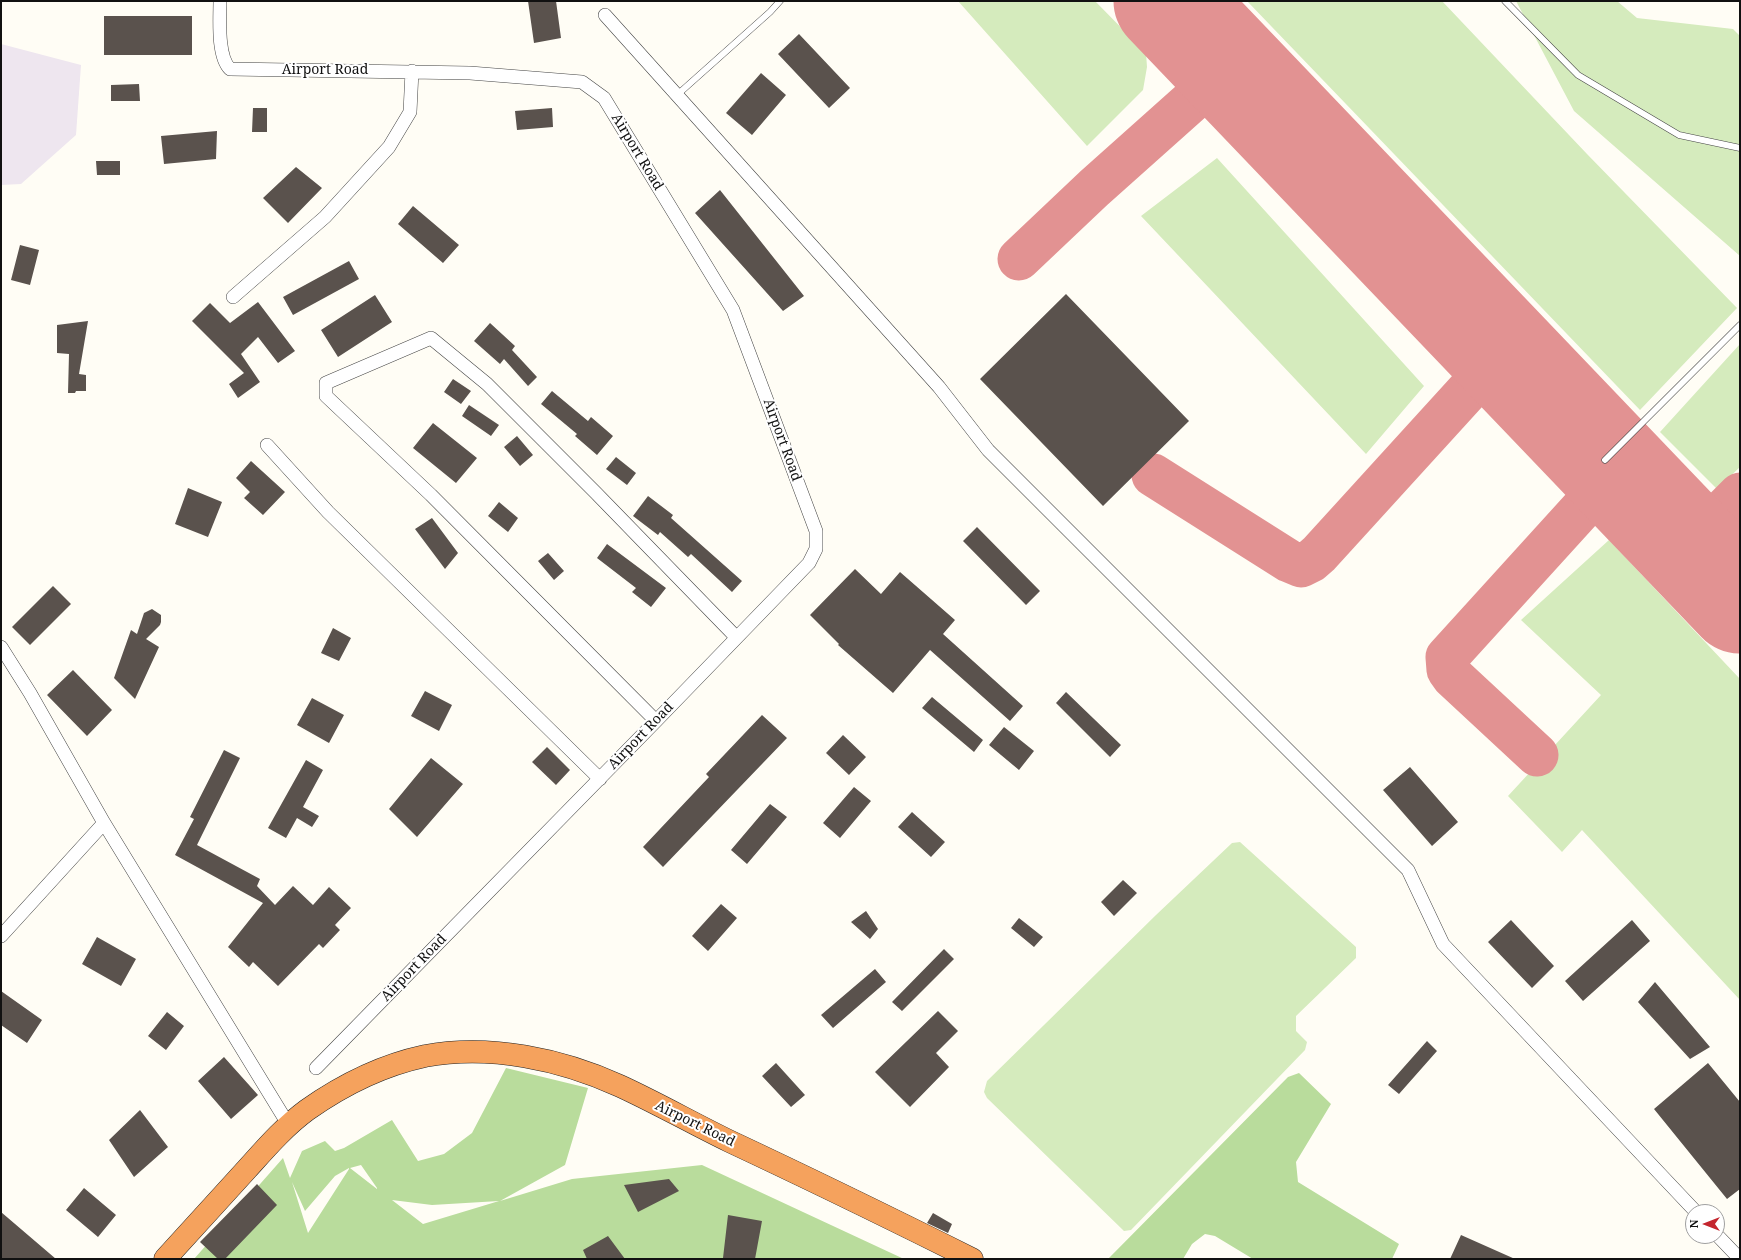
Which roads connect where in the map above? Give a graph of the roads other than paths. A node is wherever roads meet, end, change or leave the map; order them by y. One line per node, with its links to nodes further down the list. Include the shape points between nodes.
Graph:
1 (220, 1): 5 (street, Airport Road, via 224,63 230,69)
2 (780, 1): 6 (lane)
3 (1505, 1): 7 (lane, via 1578,75 1680,135)
4 (605, 15): 6 (street)
5 (412, 71): 8 (street, via 410,112 389,147 325,217); 12 (street, Airport Road, via 582,82 604,98 733,310 816,531 816,549 809,563)
6 (677, 95): 20 (street, via 939,387 988,450 1408,870 1443,944)
7 (1740, 148)
8 (233, 297)
9 (1740, 325): 11 (lane)
10 (267, 445): 15 (street, via 328,512)
11 (1605, 460)
12 (736, 637): 14 (street, Airport Road); 14 (street, via 487,384 431,338 326,383 326,396 431,495)
13 (1, 647): 16 (street)
14 (656, 721): 15 (street, Airport Road)
15 (600, 779): 18 (street, Airport Road)
16 (104, 823): 17 (street); 19 (street)
17 (1, 936)
18 (316, 1068)
19 (288, 1124): 22 (highway, Airport Road); 23 (highway, Airport Road, via 321,1101 367,1075 425,1056 480,1052 553,1062 620,1086)
20 (1688, 1204)
21 (1725, 1243): 24 (street)
22 (165, 1259)
23 (972, 1259)
24 (1740, 1259)

